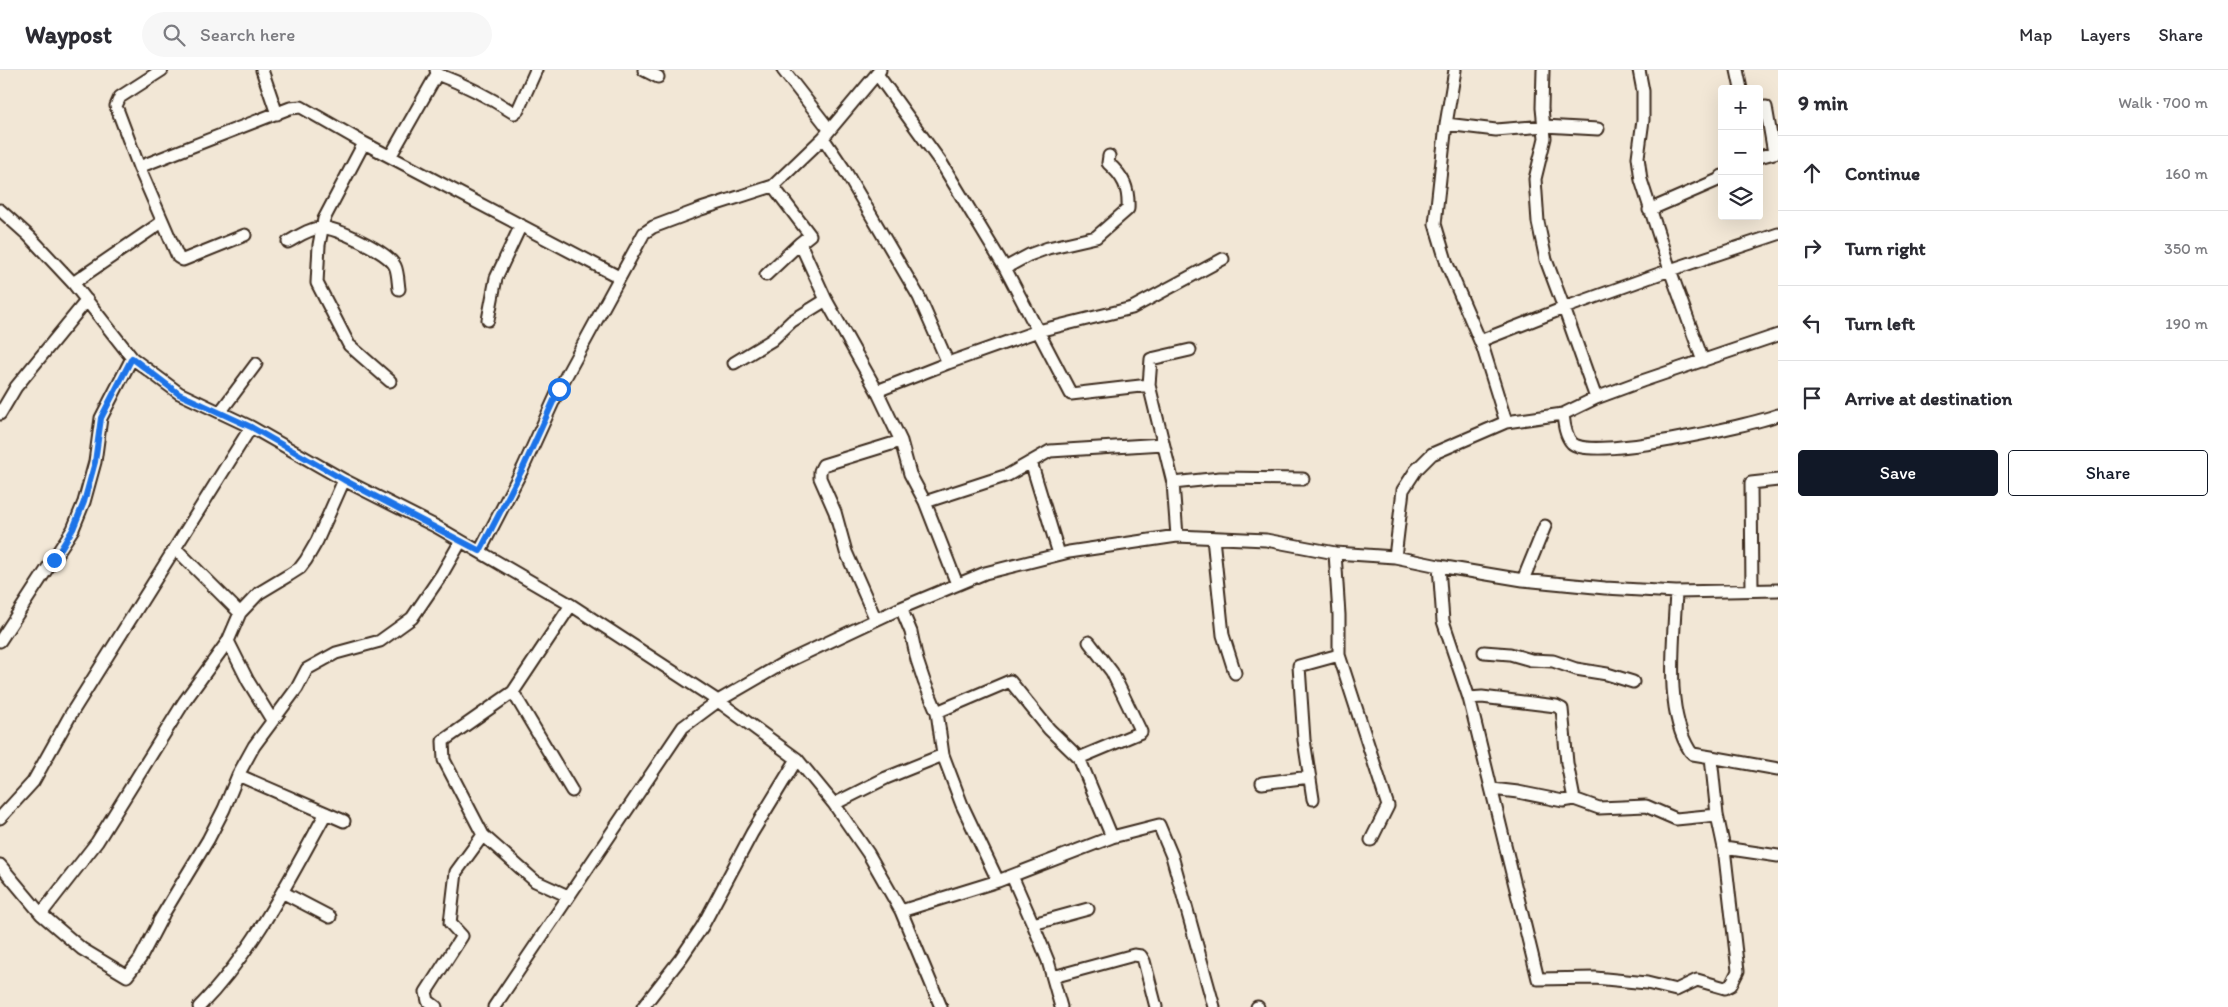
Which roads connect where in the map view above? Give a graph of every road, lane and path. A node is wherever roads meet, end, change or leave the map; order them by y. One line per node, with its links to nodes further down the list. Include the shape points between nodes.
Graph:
1 (162, 70): 26 (street, via 117,100 117,111)
2 (262, 70): 16 (street)
3 (536, 70): 10 (street, via 514,113 489,97)
4 (644, 70): 12 (street)
5 (783, 70): 20 (street)
6 (1455, 70): 17 (street)
7 (1543, 70): 18 (street)
8 (1639, 70): 30 (street, via 1643,120 1638,157)
9 (1737, 70): 13 (street)
10 (436, 72): 23 (street)
11 (878, 72): 20 (street); 39 (street, via 942,164)
12 (658, 77)
13 (1741, 85)
14 (1778, 104): 15 (street)
15 (1763, 108): 22 (street)
16 (277, 114): 21 (street, via 301,107); 26 (street)
17 (1446, 124): 18 (street, via 1496,130); 51 (street, via 1435,224 1447,264)
18 (1544, 126): 19 (street); 47 (street, via 1545,138 1535,179 1538,222 1546,260)
19 (1598, 129)
20 (826, 133): 28 (street); 56 (street, via 919,298)
21 (364, 143): 23 (street); 33 (street, via 324,219)
22 (1776, 152): 25 (street)
23 (391, 155): 32 (street)
24 (1109, 156): 39 (street, via 1108,162 1122,175 1126,184 1128,209 1096,238 1048,248)
25 (1763, 156)
26 (140, 167): 31 (street)
27 (1718, 180): 30 (street)
28 (773, 186): 37 (street, via 810,235); 42 (street, via 653,227 644,233)
29 (0, 210): 43 (street)
30 (1649, 210): 40 (street)
31 (162, 222): 35 (street, via 178,257 183,260); 43 (street)
32 (521, 225): 42 (street); 48 (street, via 498,272)
33 (323, 227): 36 (street, via 309,230); 44 (street, via 354,238 388,258 395,266); 58 (street, via 317,283 349,345)
34 (1778, 234): 40 (street)
35 (245, 235)
36 (288, 242)
37 (800, 243): 41 (street); 46 (street)
38 (1223, 259): 49 (street, via 1132,308)
39 (1005, 268): 49 (street)
40 (1670, 270): 47 (street); 54 (street)
41 (766, 274)
42 (619, 277): 81 (street, via 559,389)
43 (73, 284): 45 (street)
44 (399, 289)
45 (86, 300): 53 (street); 63 (street, via 16,386)
46 (826, 300): 55 (street); 60 (street)
47 (1564, 308): 51 (street); 61 (street)
48 (488, 320)
49 (1038, 331): 56 (street); 59 (street, via 1071,394)
50 (1778, 336): 54 (street)
51 (1480, 341): 66 (street)
52 (1190, 350): 59 (street, via 1151,359)
53 (132, 358): 62 (street, via 179,394); 95 (street, via 101,418 95,462 73,529)
54 (1703, 361): 61 (street)
55 (734, 363)
56 (948, 363): 60 (street)
57 (256, 364): 62 (street)
58 (390, 381)
59 (1149, 385): 69 (street)
60 (877, 391): 68 (street)
61 (1596, 398): 64 (street)
62 (221, 412): 67 (street)
63 (0, 414)
64 (1563, 414): 65 (street, via 1565,430 1572,444 1584,449 1698,435); 66 (street)
65 (1778, 415)
66 (1506, 422): 84 (street, via 1432,454 1416,470 1403,490)
67 (251, 427): 72 (street); 80 (street)
68 (901, 441): 75 (street, via 910,474); 94 (street, via 823,465 820,471 846,552)
69 (1163, 444): 70 (street, via 1050,451); 74 (street)
70 (1030, 462): 75 (street, via 1008,475); 83 (street)
71 (1304, 479): 74 (street, via 1220,478)
72 (344, 480): 79 (street); 93 (street, via 317,541 300,568 259,592)
73 (1778, 480): 88 (street, via 1751,483)
74 (1173, 483): 77 (street)
75 (925, 502): 87 (street)
76 (1545, 526): 86 (street)
77 (1177, 536): 78 (street); 83 (street)
78 (1213, 538): 82 (street, via 1266,540); 100 (street, via 1223,635)
79 (461, 541): 81 (street); 106 (street, via 412,618 380,641 336,653 308,669)
80 (175, 548): 93 (street); 122 (street, via 71,714 33,782)
81 (480, 551): 91 (street)
82 (1335, 553): 84 (street); 99 (street)
83 (1059, 554): 87 (street, via 985,573)
84 (1395, 557): 85 (street)
85 (1439, 566): 86 (street); 103 (street, via 1442,621)
86 (1523, 580): 90 (street)
87 (957, 584): 92 (street)
88 (1752, 590): 89 (street); 90 (street)
89 (1778, 590)
90 (1676, 592): 108 (street, via 1673,685 1677,721 1690,751)
91 (571, 605): 102 (street); 104 (street)
92 (901, 608): 94 (street); 105 (street)
93 (240, 613): 96 (street)
94 (876, 620): 104 (street, via 782,664)
95 (0, 641)
96 (228, 641): 106 (street); 137 (street, via 184,702 97,842)
97 (1088, 642): 109 (street, via 1112,672 1141,732)
98 (1484, 652): 101 (street, via 1553,661)
99 (1339, 655): 113 (street, via 1299,666); 126 (street, via 1388,806)
100 (1235, 673)
101 (1633, 682)
102 (512, 692): 116 (street); 124 (street, via 443,741 444,760)
103 (1469, 698): 115 (street); 118 (street, via 1491,698 1562,709)
104 (718, 701): 110 (street); 134 (street, via 683,728)
105 (937, 712): 107 (street); 109 (street, via 1010,681 1049,729)
106 (272, 720): 112 (street)
107 (943, 755): 119 (street); 132 (street, via 962,805)
108 (1711, 757): 111 (street); 121 (street)
109 (1079, 758): 125 (street)
110 (797, 759): 119 (street); 142 (street, via 752,833 702,927)
111 (1778, 769)
112 (238, 775): 120 (street); 130 (street, via 210,836)
113 (1310, 777): 114 (street); 117 (street)
114 (1262, 783)
115 (1492, 790): 118 (street, via 1563,801); 127 (street, via 1538,979 1595,978 1647,983 1676,990 1697,980 1725,988 1731,985 1738,971)
116 (572, 791)
117 (1313, 799)
118 (1574, 799): 121 (street, via 1599,808 1646,806 1676,819)
119 (834, 804): 136 (street, via 868,853)
120 (326, 813): 123 (street); 133 (street)
121 (1717, 815): 127 (street)
122 (0, 818)
123 (344, 821)
124 (483, 835): 134 (street, via 535,881); 145 (street, via 456,872 450,923 462,936 426,992 426,998)
125 (1112, 837): 131 (street); 149 (street, via 1159,825 1172,856)
126 (1371, 840)
127 (1724, 848): 128 (street)
128 (1778, 856)
129 (0, 865): 137 (street)
130 (187, 872): 137 (street, via 140,959 127,976 82,949); 139 (street)
131 (1012, 876): 132 (street); 140 (street)
132 (998, 881): 136 (street)
133 (282, 892): 138 (street); 144 (street, via 218,987)
134 (568, 896): 143 (street)
135 (1088, 909): 140 (street)
136 (901, 911): 146 (street)
137 (41, 914)
138 (330, 917)
139 (159, 921)
140 (1033, 924): 141 (street)
141 (1053, 977): 147 (street); 148 (street, via 1134,955 1141,956)
142 (649, 1004)
143 (497, 1005)
144 (199, 1007)
145 (436, 1007)
146 (941, 1007)
147 (1061, 1007)
148 (1156, 1007)
149 (1214, 1007)

